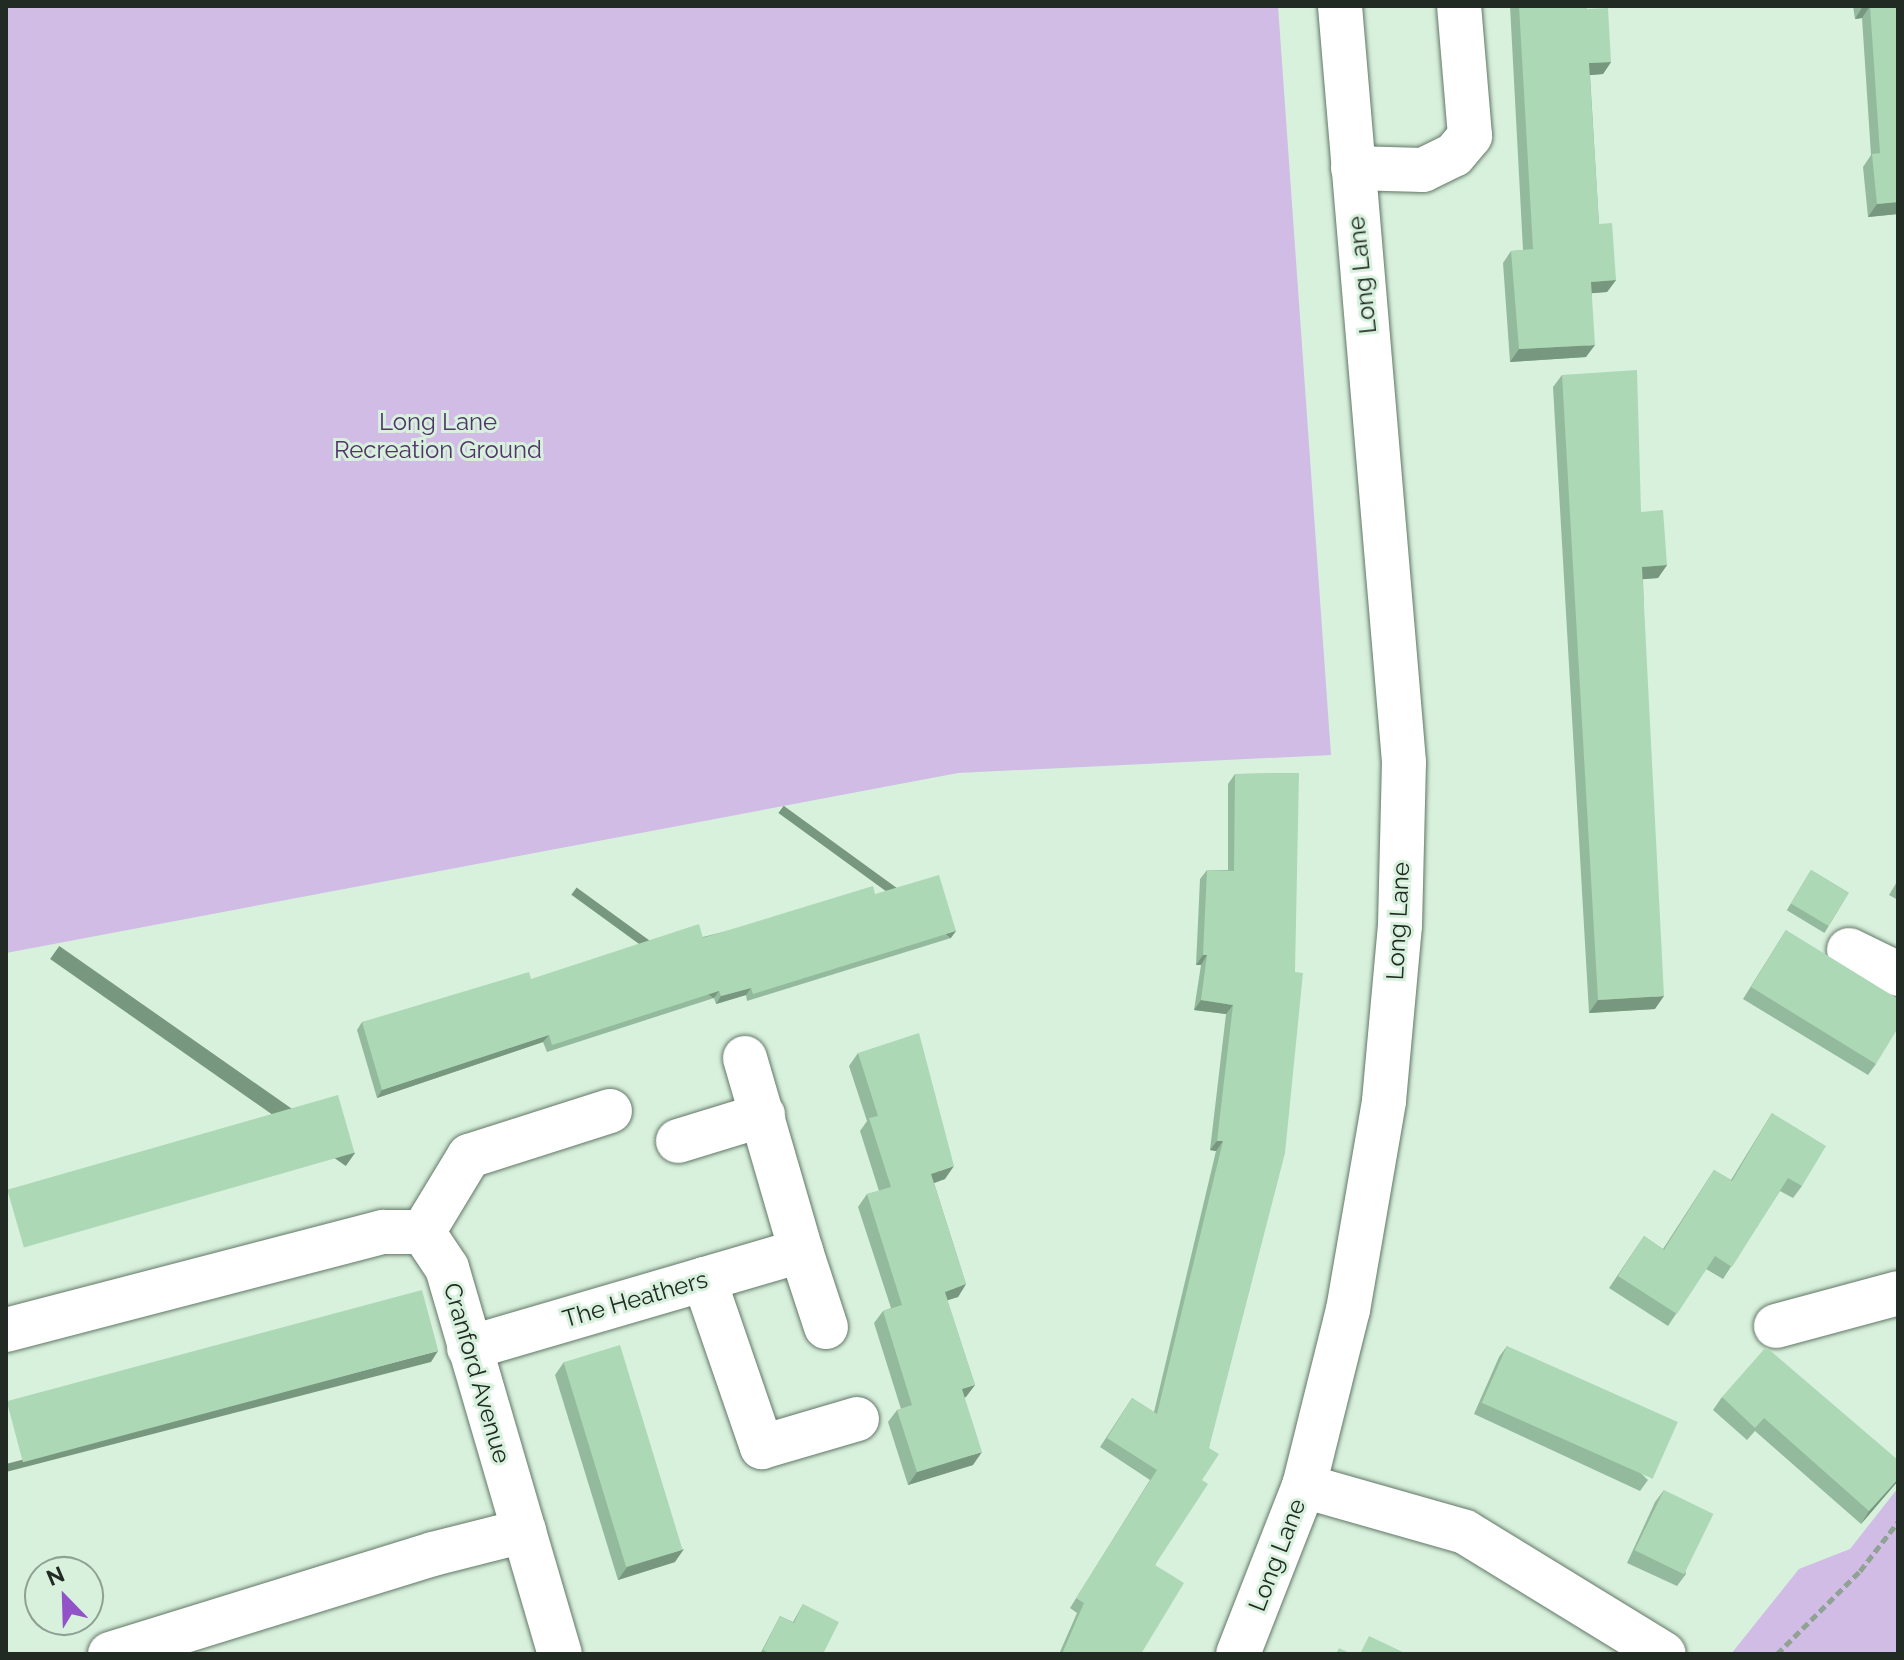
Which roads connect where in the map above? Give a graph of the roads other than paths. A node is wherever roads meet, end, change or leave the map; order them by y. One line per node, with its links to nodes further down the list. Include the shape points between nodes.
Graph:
1 (1340, 6): 3 (street, Long Lane)
2 (1459, 6): 3 (street, via 1470,136 1454,155 1423,170)
3 (1353, 168): 19 (street, Long Lane, via 1404,762 1400,925 1384,1101 1369,1197 1348,1310)
4 (1849, 950): 5 (street)
5 (1898, 974)
6 (745, 1058): 8 (street)
7 (610, 1111): 10 (street, via 469,1156)
8 (763, 1115): 9 (street); 11 (street)
9 (678, 1141)
10 (423, 1232): 16 (street, via 383,1232); 17 (street, Cranford Avenue, via 447,1268)
11 (801, 1251): 12 (street, The Heathers); 15 (street)
12 (704, 1279): 17 (street, The Heathers); 18 (street, via 762,1447)
13 (1897, 1298): 14 (street)
14 (1776, 1326)
15 (826, 1327)
16 (6, 1330)
17 (469, 1348): 20 (street, Cranford Avenue)
18 (857, 1419)
19 (1304, 1486): 23 (street, Long Lane); 24 (street, via 1465,1532)
20 (524, 1531): 21 (street); 22 (street, Cranford Avenue)
21 (110, 1654)
22 (560, 1654)
23 (1238, 1654)
24 (1664, 1654)

